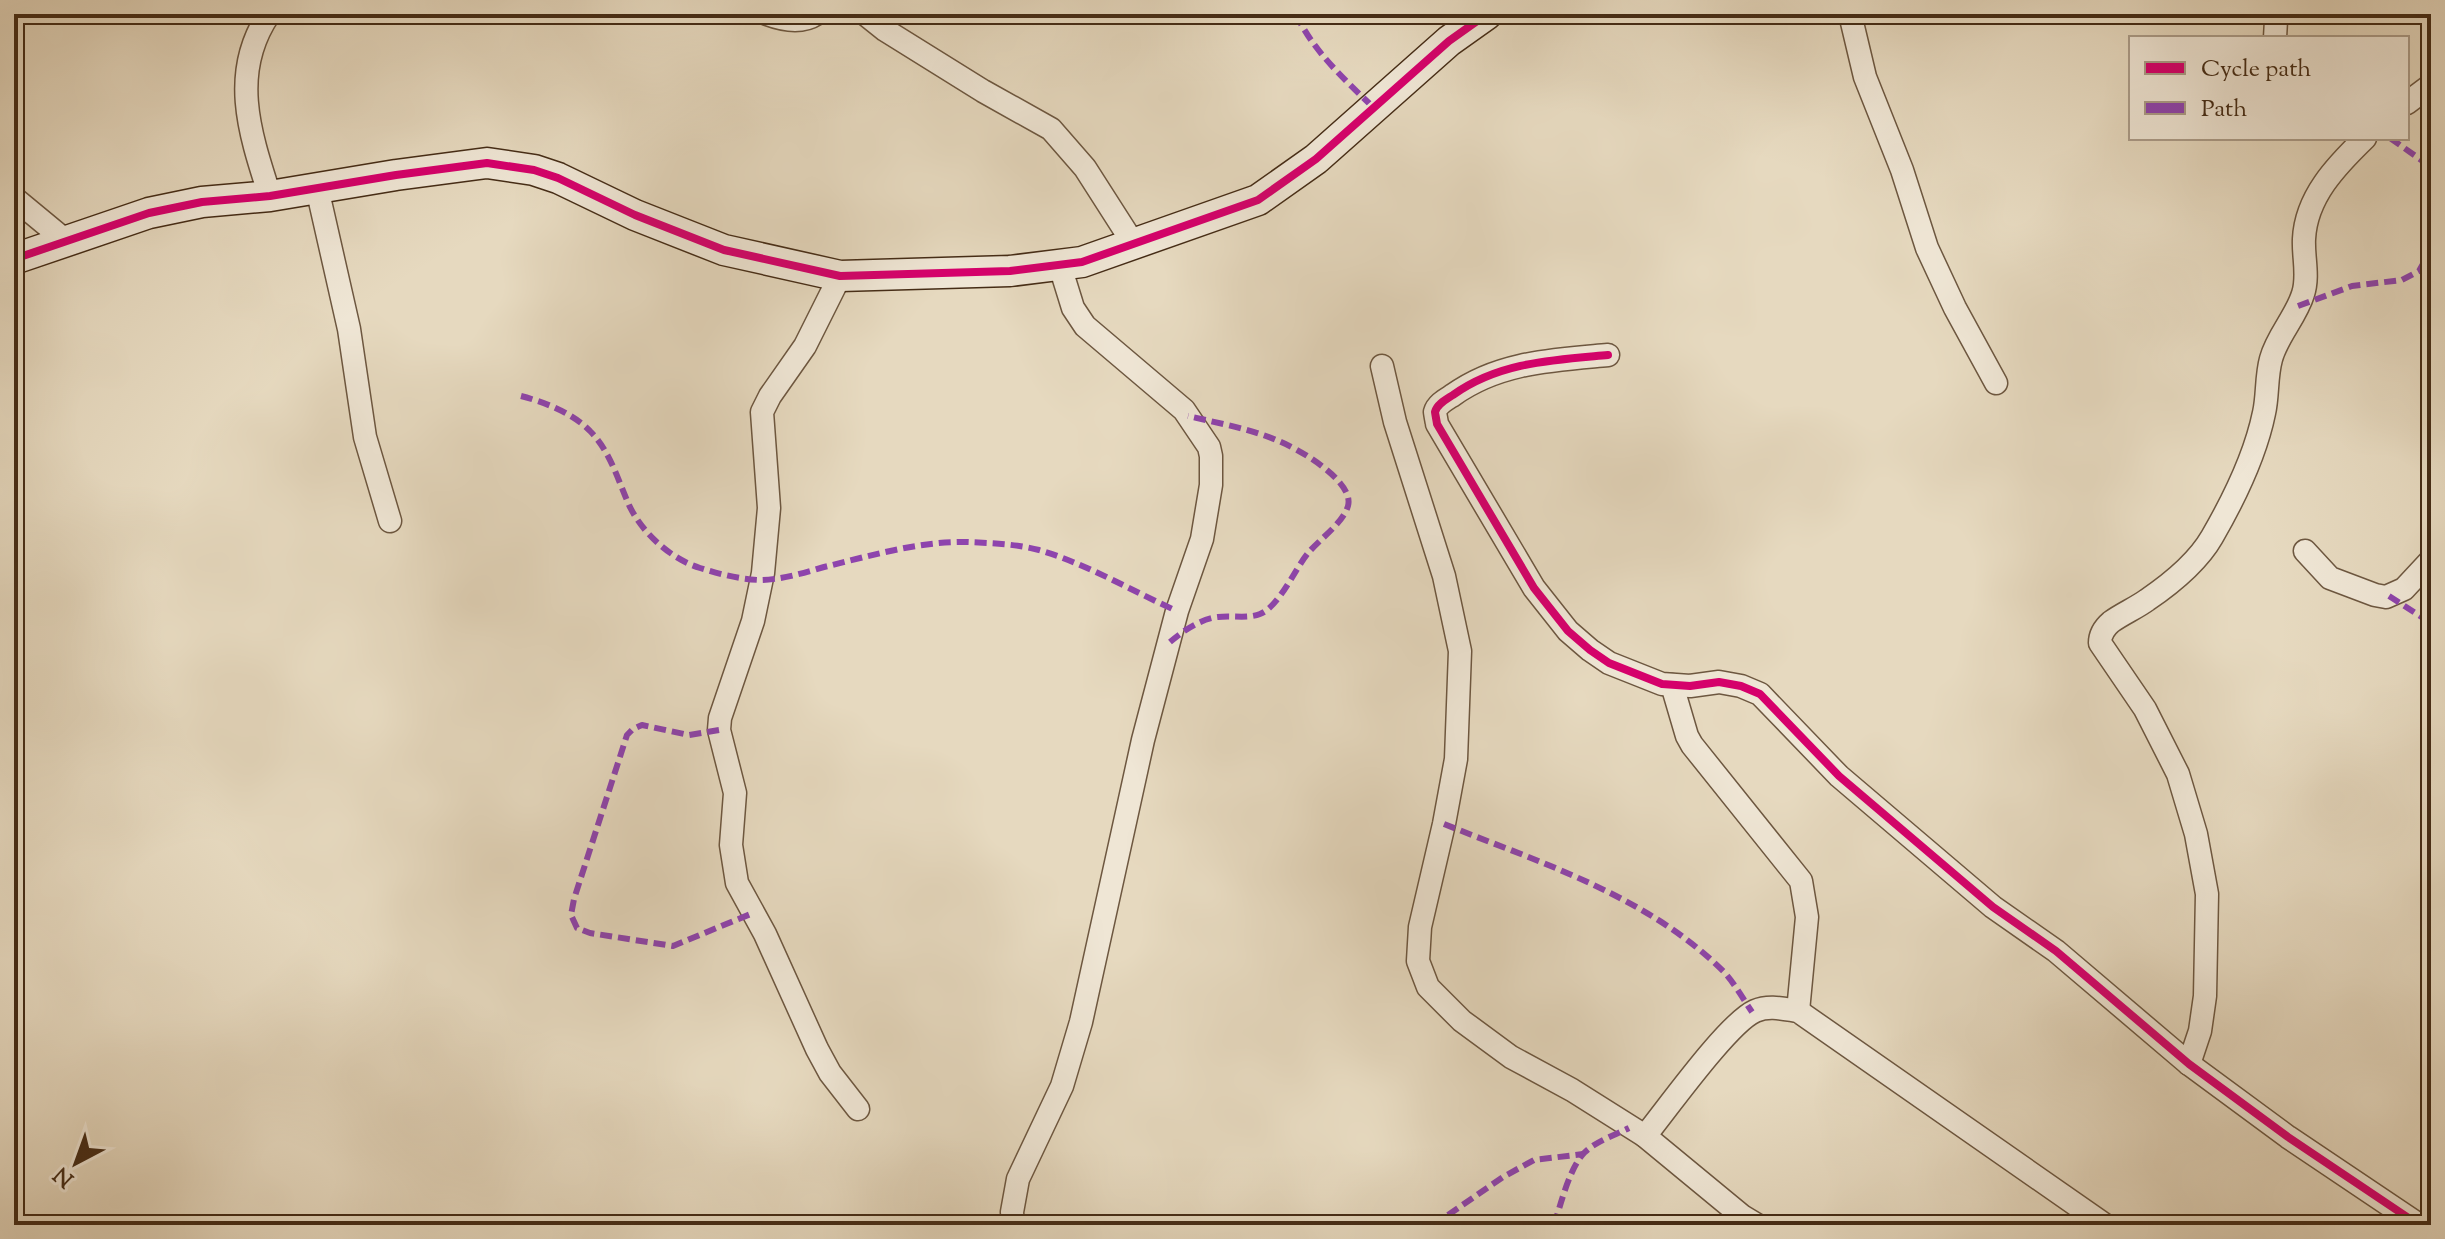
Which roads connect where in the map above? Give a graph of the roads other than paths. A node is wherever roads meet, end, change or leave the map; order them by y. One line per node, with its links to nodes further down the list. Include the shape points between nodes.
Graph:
1 (269, 14): 14 (street, via 248,56 246,77 250,126)
2 (767, 14): 3 (street, via 788,20)
3 (816, 14)
4 (865, 14): 17 (street, via 1051,129 1085,168)
5 (1487, 14): 17 (street, via 1288,181 1258,200)
6 (1850, 14): 23 (street, via 1865,77 1927,248)
7 (2273, 14): 8 (street)
8 (2275, 36)
9 (2431, 85): 10 (street)
10 (2409, 102)
11 (2359, 140): 12 (street)
12 (2340, 147): 29 (street, via 2307,213 2305,286 2272,356 2264,412 2240,484 2194,563 2111,622 2100,636 2178,774 2196,834 2207,894 2205,996)
13 (317, 188): 14 (street); 20 (street, via 460,165 507,165 558,178 724,250); 24 (street, via 349,329 365,437)
14 (270, 196): 16 (street, via 149,213)
15 (14, 198): 16 (street)
16 (66, 241): 18 (street)
17 (1133, 243): 19 (street)
18 (14, 259)
19 (1060, 266): 20 (street); 33 (street, via 1073,308 1085,326 1184,410 1198,430 1210,450 1211,485 1202,539 1139,753 1078,1034 1062,1086 1018,1179)
20 (840, 276): 30 (street, via 805,346 762,412 769,508 763,573 719,730 735,793 731,845 737,883 817,1049)
21 (1608, 355): 27 (street, via 1519,365 1481,378 1439,404 1437,424 1534,588 1568,631 1609,663)
22 (1382, 366): 31 (street, via 1444,576 1460,651 1456,759 1420,927 1418,961 1428,987 1462,1021 1511,1057)
23 (1996, 383)
24 (390, 521)
25 (2305, 551): 26 (street, via 2330,578 2386,597 2404,589)
26 (2431, 560)
27 (1672, 685): 28 (street, via 1692,745 1801,881 1807,917); 29 (street, via 1719,682 1760,694 1839,776)
28 (1798, 1011): 31 (street, via 1766,1007 1752,1012); 34 (street)
29 (2189, 1064): 35 (street)
30 (858, 1109)
31 (1645, 1136): 32 (street)
32 (1747, 1222)
33 (1013, 1225)
34 (2105, 1225)
35 (2419, 1225)

